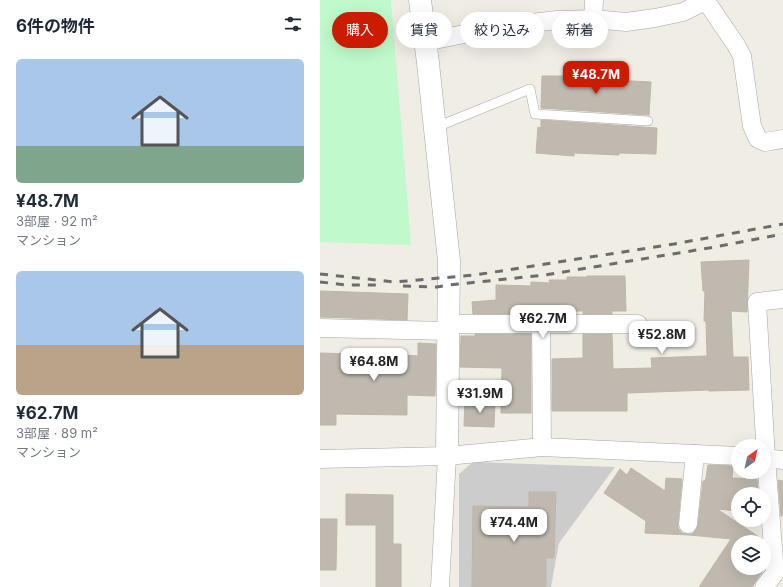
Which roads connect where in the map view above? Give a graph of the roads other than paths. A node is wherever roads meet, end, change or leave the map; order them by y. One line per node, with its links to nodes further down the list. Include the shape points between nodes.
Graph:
1 (420, 0): 4 (street)
2 (594, 0): 5 (street)
3 (707, 0): 6 (street, via 683,12 655,18 626,22); 12 (street, via 742,56 752,126 758,139 764,142)
4 (421, 12)
5 (593, 12)
6 (608, 20)
7 (552, 21): 8 (street, via 498,27)
8 (452, 36)
9 (426, 48): 11 (street)
10 (648, 121): 11 (lane, via 535,114 530,89)
11 (434, 128): 16 (street, via 449,261)
12 (783, 139)
13 (783, 299): 18 (street, via 758,302)
14 (541, 324): 15 (street); 16 (street); 19 (street)
15 (638, 324)
16 (448, 327): 17 (street); 21 (street)
17 (320, 328)
18 (769, 439)
19 (542, 447): 20 (street); 21 (street)
20 (695, 454): 22 (street); 25 (street)
21 (447, 456): 23 (street); 26 (street)
22 (731, 456)
23 (320, 459)
24 (771, 459): 27 (street, via 775,573)
25 (688, 524)
26 (440, 587)
27 (764, 587)

